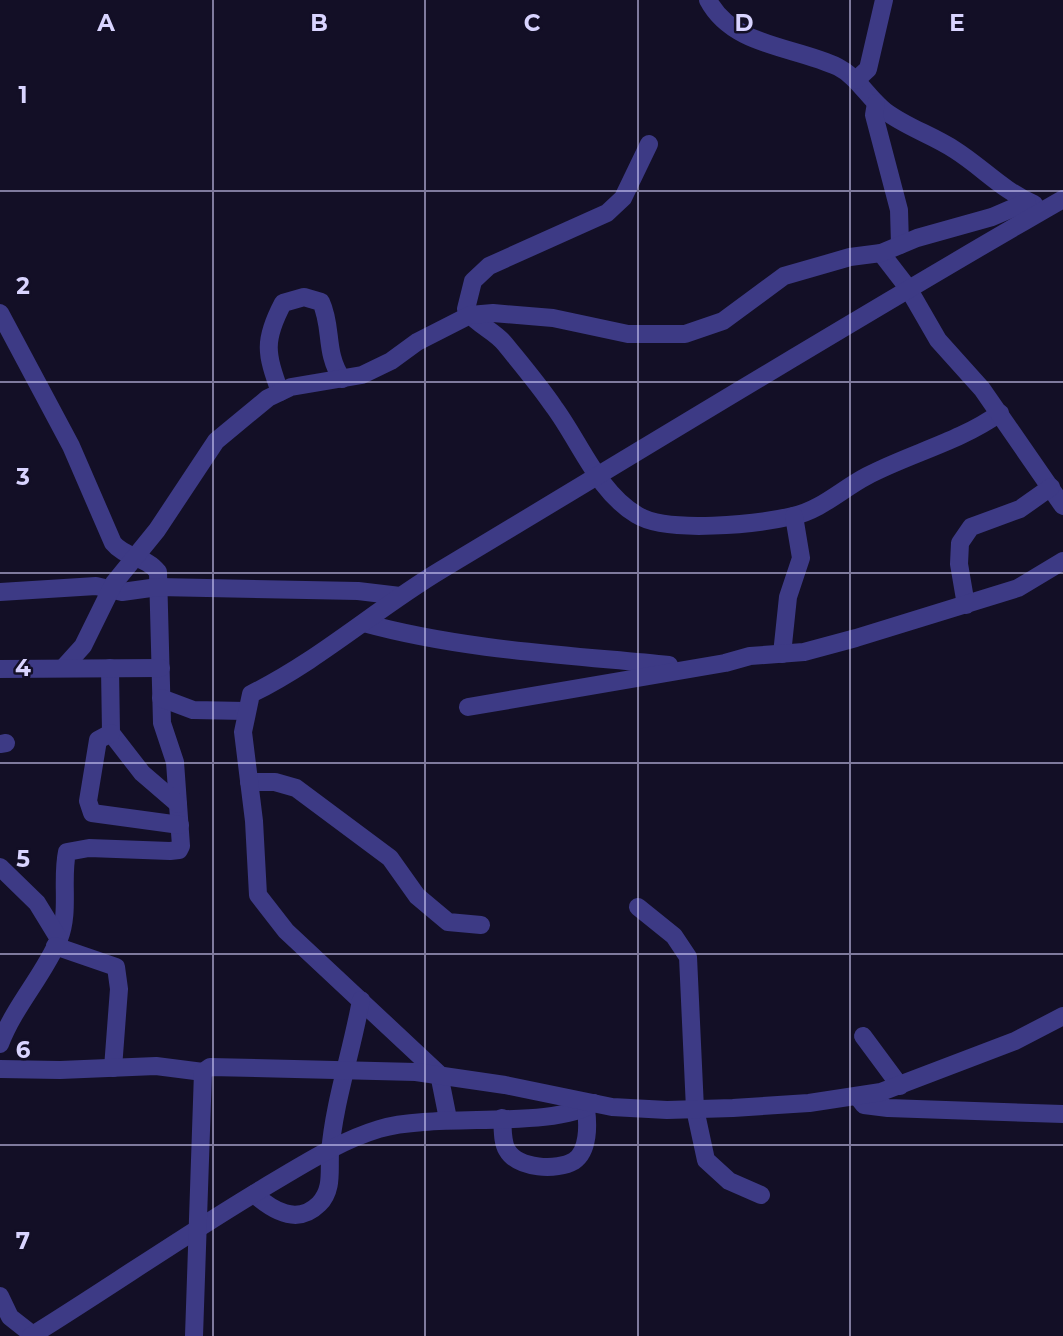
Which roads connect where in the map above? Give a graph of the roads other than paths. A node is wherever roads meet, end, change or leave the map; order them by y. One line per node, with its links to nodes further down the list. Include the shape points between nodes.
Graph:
1 (708, 0): 3 (lane, via 718,16 746,35 822,60)
2 (884, 0): 3 (lane, via 868,69)
3 (856, 80): 4 (lane)
4 (876, 103): 7 (lane, via 907,126 958,152); 9 (lane, via 874,115 899,210)
5 (649, 144): 13 (lane, via 623,198 607,213 512,253 473,281 466,309)
6 (1063, 199): 8 (lane)
7 (1027, 202): 8 (lane); 9 (lane)
8 (1054, 210): 11 (lane)
9 (900, 245): 10 (lane)
10 (881, 253): 11 (lane); 13 (lane, via 784,276 723,321 685,334 661,337 553,318)
11 (908, 288): 16 (lane, via 938,340); 17 (lane)
12 (0, 313): 21 (lane, via 71,446 113,542 120,551)
13 (470, 315): 14 (lane, via 417,342 391,362); 17 (lane, via 502,339 554,406)
14 (342, 379): 15 (lane); 15 (lane, via 331,362 326,314 320,302 304,297 283,303 269,330 268,356)
15 (280, 393): 21 (lane, via 216,441 157,530)
16 (1000, 413): 18 (lane); 20 (lane, via 972,433 869,474 825,504)
17 (598, 476): 20 (lane, via 638,517 662,524 702,526); 26 (lane)
18 (1051, 486): 19 (lane); 27 (lane, via 1020,509 971,527 960,543)
19 (1063, 506)
20 (794, 516): 29 (lane, via 801,558 788,597)
21 (134, 556): 23 (lane, via 151,563 158,572); 24 (lane)
22 (1063, 561): 27 (lane, via 1018,588)
23 (159, 587): 24 (lane); 26 (lane); 32 (lane)
24 (111, 590): 25 (lane, via 72,586); 30 (lane, via 83,646)
25 (0, 592)
26 (400, 596): 28 (lane)
27 (966, 605): 29 (lane, via 804,652)
28 (364, 623): 34 (lane, via 474,644); 37 (lane, via 286,677 251,694)
29 (782, 654): 34 (lane)
30 (64, 667): 31 (lane); 33 (lane)
31 (110, 668): 32 (lane); 38 (lane)
32 (161, 668): 35 (lane)
33 (0, 669)
34 (684, 669): 36 (lane)
35 (162, 698): 37 (lane, via 193,710); 40 (lane, via 162,723 175,762)
36 (468, 707)
37 (246, 711): 39 (lane, via 243,732)
38 (111, 733): 40 (lane, via 142,773); 41 (lane, via 98,740 88,801 92,813)
39 (249, 782): 44 (lane, via 296,788 390,859 417,896 448,922); 46 (lane, via 258,895 286,931)
40 (178, 804): 41 (lane)
41 (180, 825): 45 (lane, via 179,850 89,848 67,852 64,915)
42 (0, 867): 45 (lane, via 37,903)
43 (638, 907): 58 (lane, via 674,936 688,957)
44 (481, 925)
45 (57, 942): 49 (lane, via 12,1015); 50 (lane, via 116,967 120,989)
46 (361, 1000): 52 (lane); 54 (lane)
47 (1061, 1019): 55 (lane)
48 (863, 1036): 55 (lane)
49 (0, 1044)
50 (113, 1068): 51 (lane); 53 (lane, via 156,1066)
51 (0, 1069)
52 (345, 1070): 53 (lane, via 210,1067); 54 (lane); 62 (lane)
53 (202, 1072): 65 (lane)
54 (439, 1074): 57 (lane); 61 (lane)
55 (900, 1086): 56 (lane)
56 (857, 1096): 58 (lane); 59 (lane, via 864,1105 888,1108)
57 (590, 1106): 58 (lane); 60 (lane); 60 (lane, via 584,1148 575,1160 558,1165 532,1165 514,1158 507,1150)
58 (695, 1109): 64 (lane, via 706,1160 729,1181)
59 (1063, 1114)
60 (502, 1118): 61 (lane)
61 (448, 1119): 62 (lane, via 380,1129)
62 (330, 1150): 63 (lane); 63 (lane, via 329,1189 318,1205 299,1216 273,1211)
63 (254, 1194): 65 (lane)
64 (761, 1195)
65 (198, 1227): 67 (lane); 68 (lane)
66 (0, 1303): 67 (lane)
67 (32, 1335)
68 (194, 1336)

